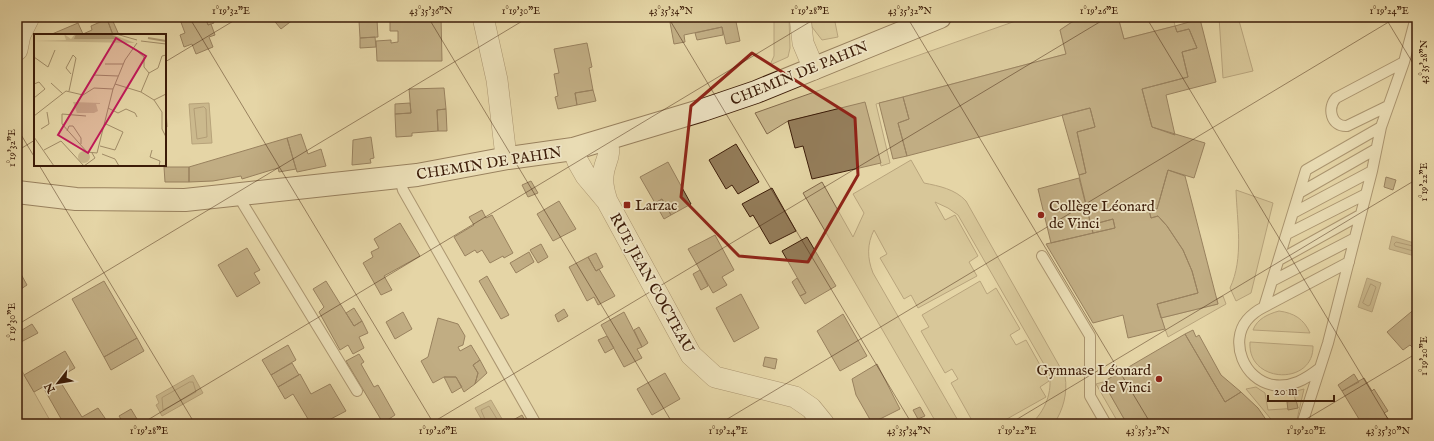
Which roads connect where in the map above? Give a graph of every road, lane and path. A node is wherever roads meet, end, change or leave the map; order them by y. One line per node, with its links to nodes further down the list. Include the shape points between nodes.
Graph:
1 (29, 17): 6 (street, via 20,35)
2 (483, 17): 14 (street, via 497,80)
3 (800, 17): 8 (street, via 803,43)
4 (940, 17): 8 (main road, CHEMIN DE PAHIN)
5 (1416, 17): 7 (lane)
6 (17, 50)
7 (1404, 62): 9 (lane); 9 (lane, via 1336,98 1331,105 1330,113 1336,122 1347,126)
8 (814, 69): 11 (main road, CHEMIN DE PAHIN, via 716,106)
9 (1388, 106): 10 (lane)
10 (1381, 127): 13 (lane); 19 (lane, via 1306,170)
11 (606, 140): 12 (main road, CHEMIN DE PAHIN); 21 (street, RUE JEAN COCTEAU, via 610,150 603,176)
12 (574, 149): 14 (main road, CHEMIN DE PAHIN); 21 (street, RUE JEAN COCTEAU, via 586,176)
13 (1376, 149): 15 (lane); 19 (lane)
14 (508, 158): 16 (main road, CHEMIN DE PAHIN)
15 (1372, 172): 20 (lane); 22 (lane)
16 (399, 176): 18 (main road, CHEMIN DE PAHIN); 33 (lane, via 410,204)
17 (17, 192): 18 (main road, CHEMIN DE PAHIN, via 76,199 170,200)
18 (242, 193): 32 (lane, via 243,204)
19 (1299, 193): 22 (lane)
20 (1366, 194): 23 (lane); 24 (lane)
21 (607, 201): 34 (street, RUE JEAN COCTEAU, via 691,355 698,363 715,377 794,398 811,408)
22 (1293, 213): 24 (lane)
23 (1360, 215): 25 (lane); 27 (lane)
24 (1287, 234): 27 (lane)
25 (1355, 238): 28 (lane); 29 (lane)
26 (1042, 256): 35 (lane, via 1090,336 1090,396)
27 (1279, 260): 29 (lane)
28 (1349, 262): 30 (lane); 31 (lane)
29 (1272, 281): 30 (lane)
30 (1264, 307): 31 (lane, via 1247,320 1239,335 1240,354 1249,370 1263,382 1279,385 1303,380)
31 (1320, 367): 36 (lane)
32 (357, 391)
33 (536, 424)
34 (824, 424)
35 (1106, 424)
36 (1302, 424)

